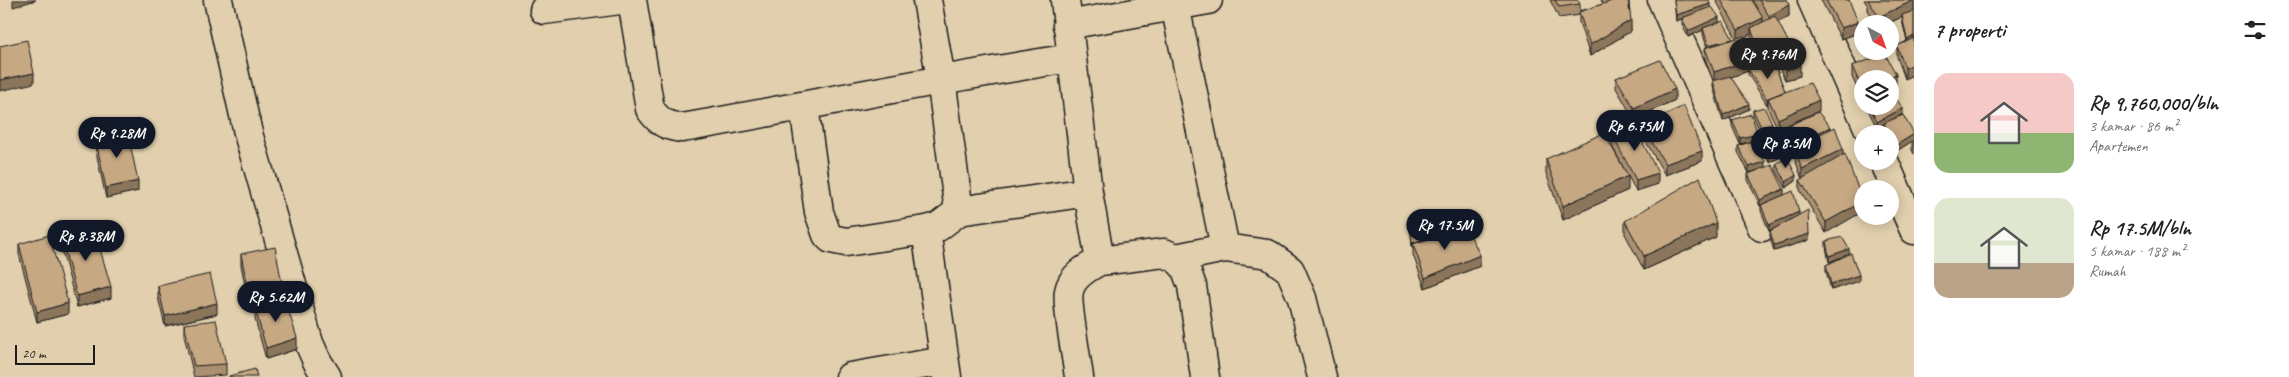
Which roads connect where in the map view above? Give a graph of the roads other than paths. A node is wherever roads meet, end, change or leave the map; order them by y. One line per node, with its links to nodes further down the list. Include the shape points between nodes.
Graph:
1 (218, 0): 25 (street, via 248,133 309,343 316,361)
2 (620, 0): 9 (street)
3 (632, 0): 13 (street, via 650,109 666,126 682,128)
4 (927, 0): 12 (street)
5 (1208, 0): 8 (street)
6 (1662, 0): 18 (street)
7 (1812, 0): 14 (street)
8 (1175, 5): 10 (street); 21 (street)
9 (544, 10)
10 (1066, 13): 11 (street)
11 (1071, 58): 12 (street); 16 (street)
12 (941, 78): 13 (street); 17 (street)
13 (804, 107): 19 (street, via 819,212 827,235 846,242)
14 (1867, 125)
15 (1888, 170): 20 (street)
16 (1088, 192): 17 (street); 23 (street)
17 (959, 211): 19 (street, via 938,228)
18 (1762, 227)
19 (926, 230): 24 (street)
20 (1914, 230)
21 (1225, 248): 22 (street); 29 (street, via 1268,254 1290,270 1302,298)
22 (1176, 258): 23 (street, via 1164,253); 28 (street, via 1185,267 1192,286)
23 (1100, 261): 27 (street, via 1086,268 1069,291)
24 (946, 369): 26 (street)
25 (328, 377)
26 (850, 377)
27 (1079, 377)
28 (1205, 377)
29 (1322, 377)

